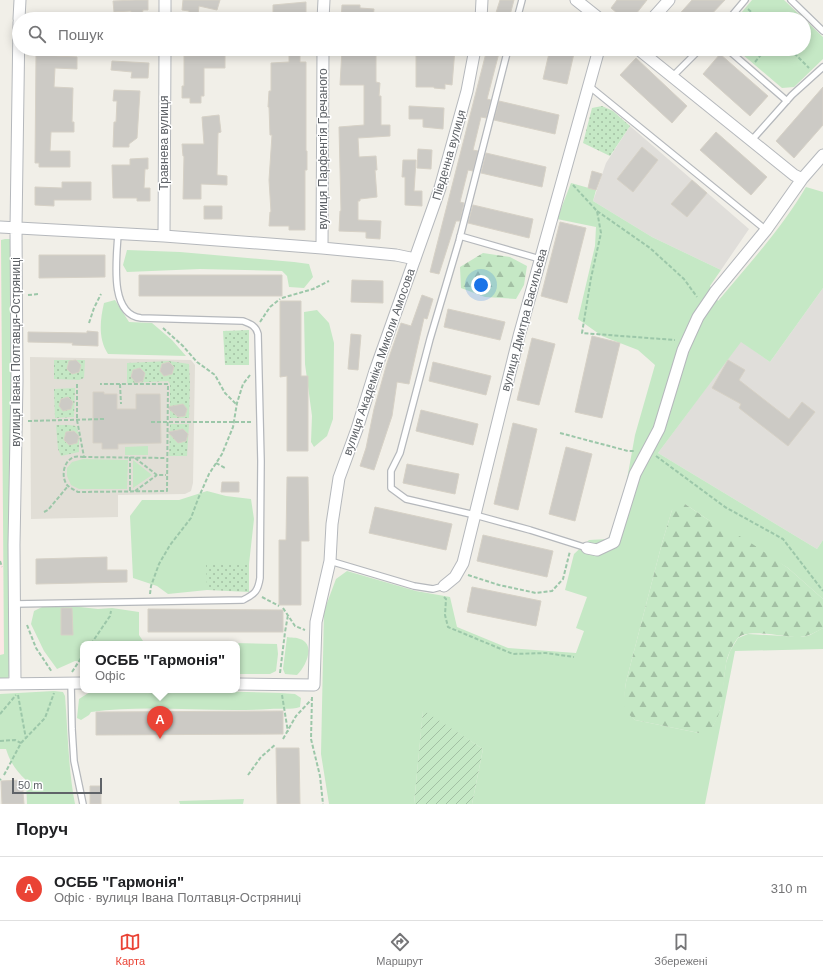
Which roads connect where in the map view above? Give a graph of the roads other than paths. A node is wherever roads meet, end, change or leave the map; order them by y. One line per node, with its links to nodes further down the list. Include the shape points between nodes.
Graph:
1 (20, 0): 10 (street, вулиця Івана Полтавця-Остряниці)
2 (165, 0): 11 (street)
3 (324, 0): 12 (street)
4 (482, 0): 13 (street)
5 (522, 0): 14 (lane)
6 (576, 0): 15 (street)
7 (669, 0): 16 (street)
8 (791, 0): 18 (lane)
9 (741, 1): 17 (lane)
10 (19, 12)
11 (165, 12)
12 (323, 12)
13 (481, 12)
14 (519, 12)
15 (591, 12)
16 (658, 12)
17 (734, 12)
18 (803, 12)
19 (811, 19): 20 (lane)
20 (823, 31)
21 (18, 56): 38 (street, вулиця Івана Полтавця-Остряниці)
22 (165, 56): 41 (street, Травнева вулиця)
23 (323, 56): 43 (street, вулиця Парфентія Гречаного)
24 (474, 56): 44 (street, Південна вулиця, via 467,91 440,188)
25 (506, 56): 42 (lane)
26 (597, 56): 32 (street, вулиця Дмитра Васильєва)
27 (646, 56): 31 (street)
28 (693, 56): 31 (lane)
29 (735, 56): 33 (lane)
30 (823, 67): 33 (lane)
31 (672, 77): 34 (street)
32 (588, 86): 39 (lane); 45 (street, вулиця Дмитра Васильєва)
33 (787, 101): 34 (lane)
34 (751, 141): 36 (street)
35 (823, 155): 36 (street)
36 (802, 179): 39 (street)
37 (0, 227): 38 (street, вулиця Академіка Миколи Амосова)
38 (16, 228): 40 (street, вулиця Академіка Миколи Амосова); 50 (street, вулиця Івана Полтавця-Остряниці)
39 (766, 230): 47 (street, via 715,292 698,317 683,350 659,429 635,474 614,542 597,550)
40 (118, 233): 41 (street, вулиця Академіка Миколи Амосова); 50 (lane, via 117,290 122,304 135,318 243,321 257,328 260,422 258,589 242,600)
41 (164, 236): 43 (street, вулиця Академіка Миколи Амосова)
42 (460, 236): 45 (lane); 46 (lane, via 400,453 391,471 391,488 406,499)
43 (322, 248): 44 (street, вулиця Академіка Миколи Амосова)
44 (415, 259): 48 (street, вулиця Академіка Миколи Амосова, via 339,478 332,524)
45 (540, 260): 46 (street, вулиця Дмитра Васильєва)
46 (475, 515): 47 (lane); 49 (street, вулиця Дмитра Васильєва, via 463,563 455,577)
47 (587, 548)
48 (330, 561): 49 (lane, via 414,586 433,589); 55 (street, вулиця Академіка Миколи Амосова, via 316,622 314,685)
49 (441, 587)
50 (20, 604): 53 (street, вулиця Івана Полтавця-Остряниці)
51 (71, 679): 52 (street); 53 (street); 56 (lane, via 74,761)
52 (80, 682)
53 (15, 683): 54 (street)
54 (0, 684)
55 (240, 684)
56 (83, 804)

